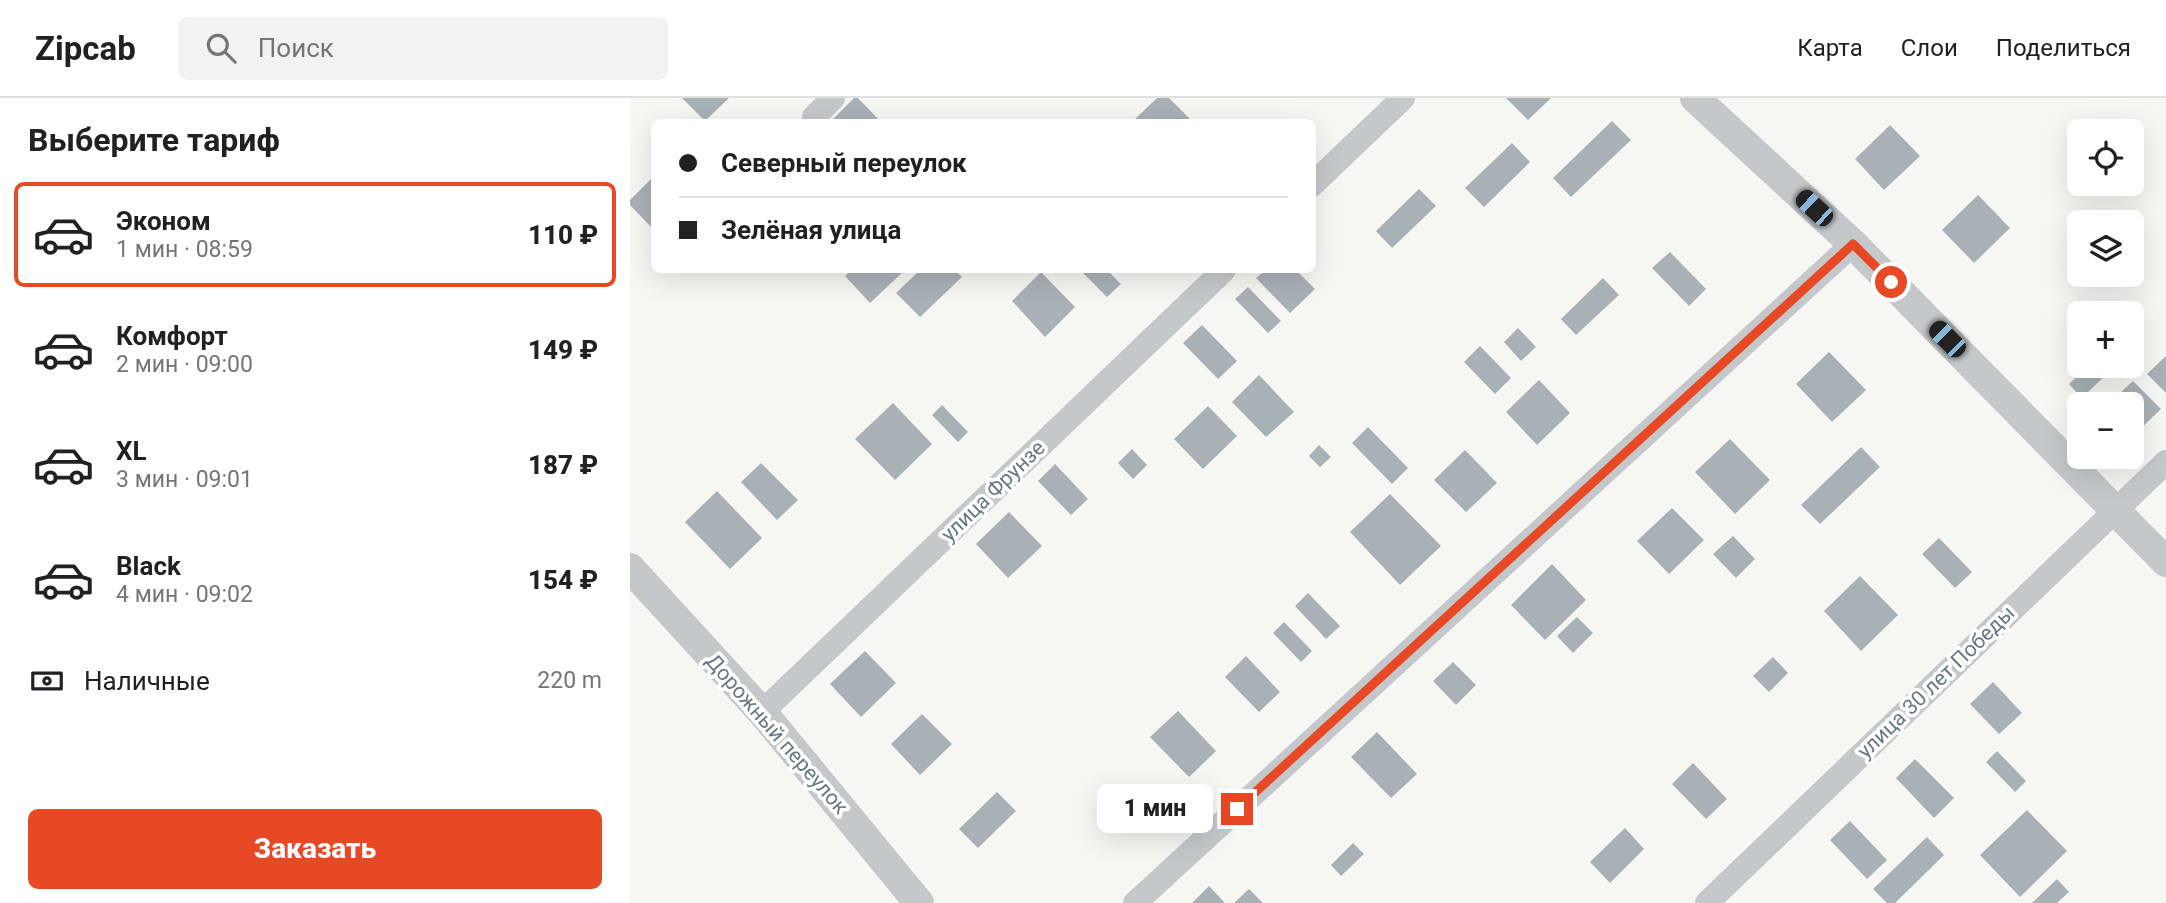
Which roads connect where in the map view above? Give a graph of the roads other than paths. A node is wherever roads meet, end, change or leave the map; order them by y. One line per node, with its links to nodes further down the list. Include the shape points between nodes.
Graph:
1 (833, 98): 4 (street)
2 (1403, 98): 5 (street)
3 (1695, 98): 6 (street)
4 (814, 117)
5 (1316, 181)
6 (1853, 244): 9 (street); 14 (street)
7 (1221, 273): 12 (street, улица Фрунзе)
8 (2166, 462): 9 (street, улица 30 лет Победы)
9 (2115, 510): 10 (street); 15 (street, улица 30 лет Победы)
10 (2166, 562)
11 (630, 568): 12 (street, Дорожный переулок)
12 (762, 712): 13 (street, Дорожный переулок)
13 (919, 903)
14 (1135, 903)
15 (1707, 903)

